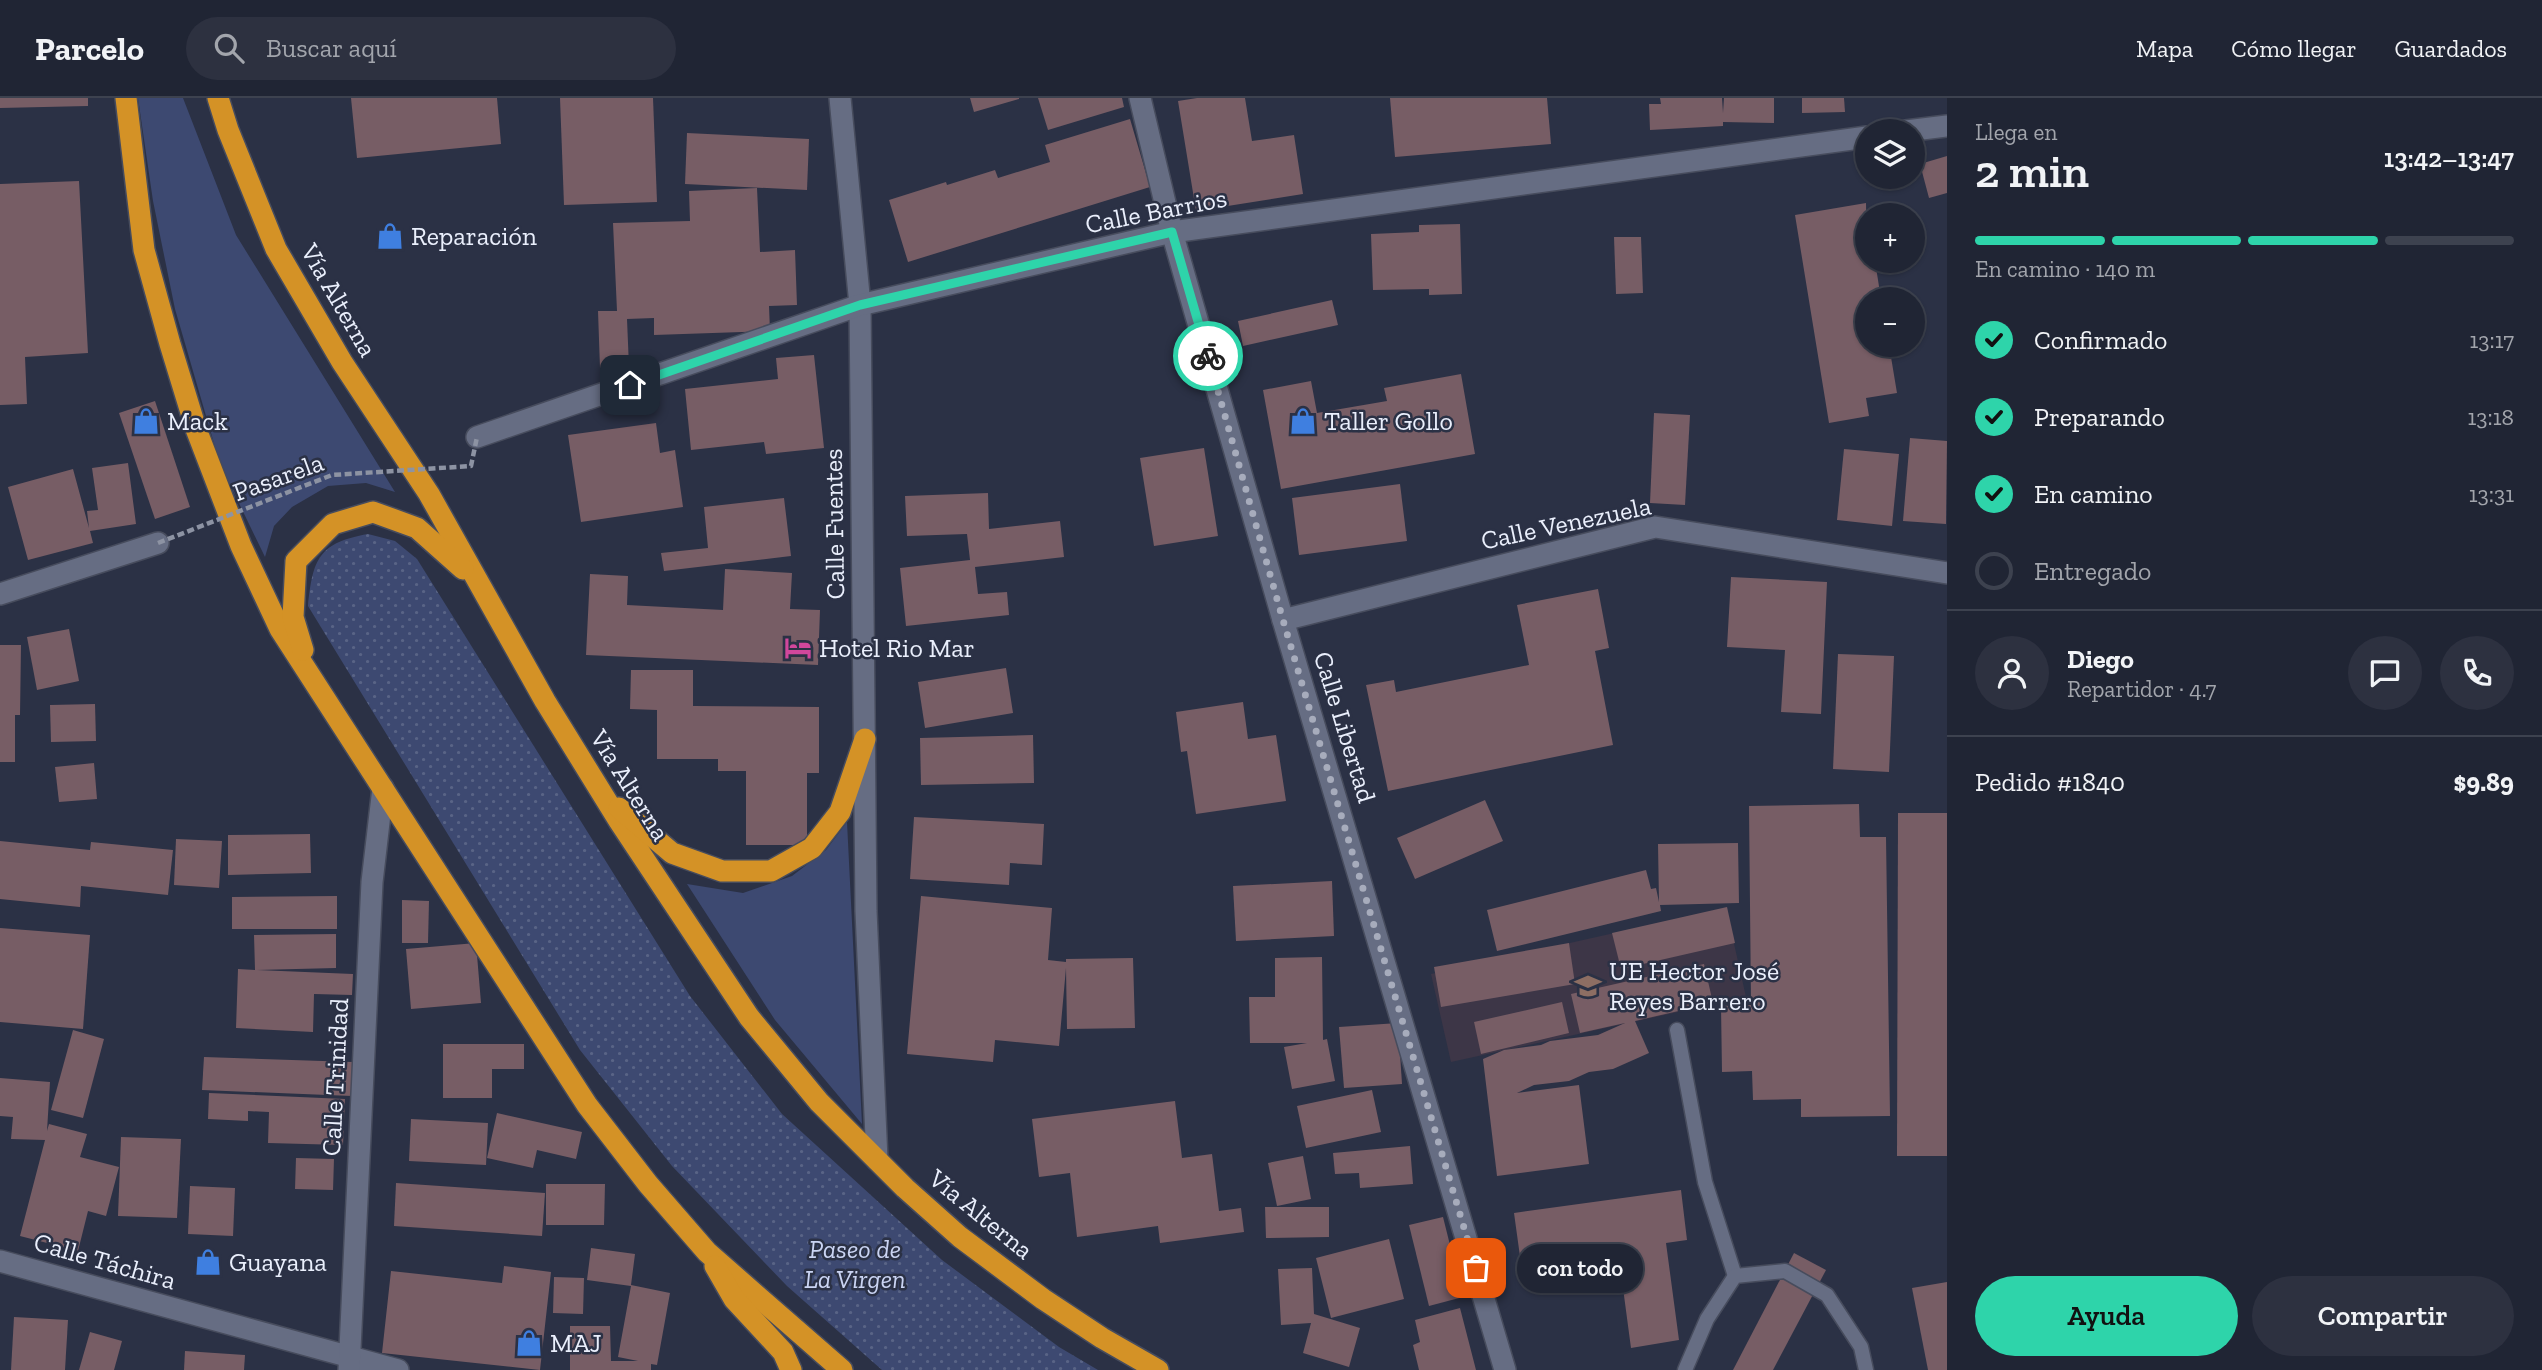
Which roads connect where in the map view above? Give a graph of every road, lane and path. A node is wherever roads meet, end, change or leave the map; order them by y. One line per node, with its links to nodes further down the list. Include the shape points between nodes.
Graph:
1 (126, 98): 16 (highway, via 144,250 197,429 241,546 281,629)
2 (218, 98): 13 (highway, Vía Alterna, via 276,248 342,362 429,494)
3 (840, 98): 9 (street, Calle Fuentes)
4 (1140, 98): 8 (street, Calle Libertad)
5 (1947, 125): 6 (street)
6 (1925, 128)
7 (1855, 138): 8 (street, Calle Barrios)
8 (1172, 232): 9 (street, Calle Barrios); 15 (street, Calle Libertad)
9 (860, 305): 10 (street, Calle Barrios); 17 (street, Calle Fuentes)
10 (477, 437): 11 (path, Pasarela, bridge, via 471,466 332,475)
11 (159, 543): 14 (street)
12 (1947, 573): 15 (street, Calle Venezuela, via 1655,527)
13 (478, 582): 16 (highway, via 417,528 373,512 333,524 296,561 293,617); 19 (highway, Vía Alterna)
14 (0, 594)
15 (1283, 620): 30 (street, Calle Libertad)
16 (312, 678): 18 (highway)
17 (865, 739): 19 (highway, via 839,812 812,848 771,872 722,871 672,853); 21 (street, Calle Fuentes, via 866,911)
18 (383, 788): 22 (highway, via 587,1105); 25 (street, Calle Trinidad, via 372,882)
19 (602, 794): 21 (highway, Vía Alterna, via 749,1017 819,1102)
20 (1677, 1030): 24 (lane, via 1705,1182)
21 (877, 1160): 29 (highway, Vía Alterna, via 960,1237 1033,1292)
22 (707, 1252): 27 (highway, via 734,1299 783,1352); 28 (highway)
23 (0, 1261): 25 (street, Calle Táchira)
24 (1735, 1276): 31 (lane, via 1707,1320); 32 (lane, via 1785,1271 1827,1295 1861,1347)
25 (350, 1364): 26 (street, Calle Táchira)
26 (398, 1370)
27 (791, 1370)
28 (842, 1370)
29 (1158, 1370)
30 (1505, 1370)
31 (1685, 1370)
32 (1866, 1370)

